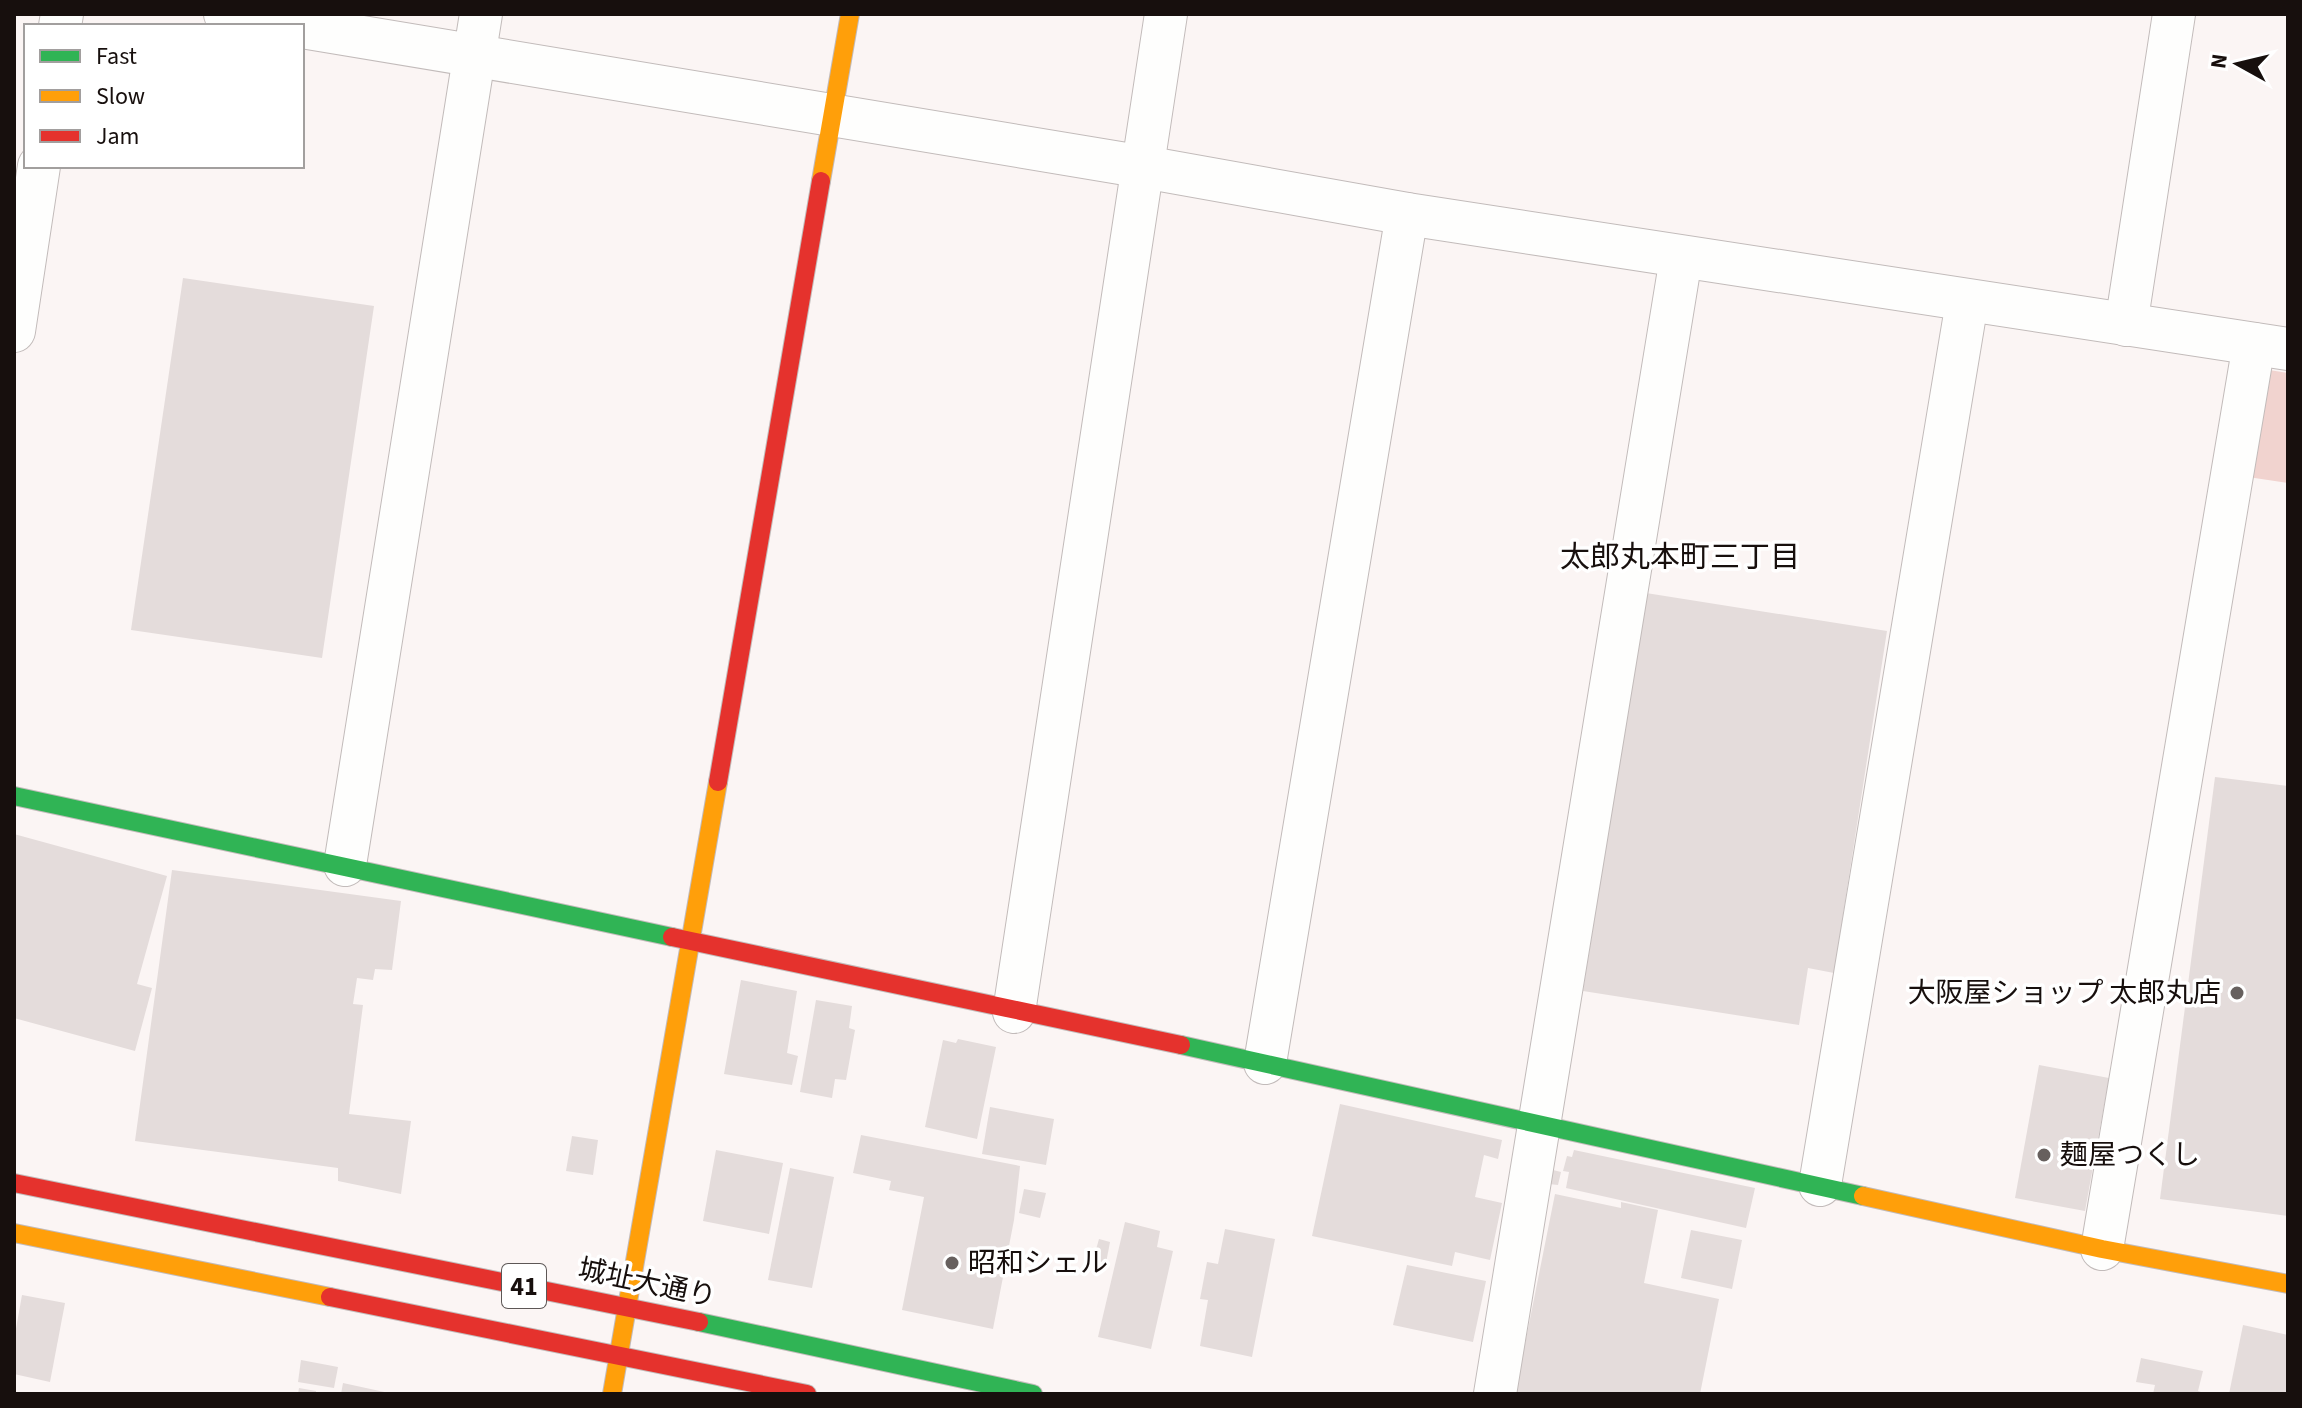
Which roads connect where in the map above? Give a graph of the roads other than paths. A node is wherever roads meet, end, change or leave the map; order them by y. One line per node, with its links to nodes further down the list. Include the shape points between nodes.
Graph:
1 (225, 14): 6 (street)
2 (481, 14): 8 (street)
3 (850, 14): 9 (main road)
4 (1166, 14): 10 (street)
5 (2173, 14): 15 (street)
6 (283, 24)
7 (304, 27): 8 (street)
8 (474, 57): 9 (street); 19 (street)
9 (834, 116): 10 (street); 20 (main road)
10 (1144, 167): 12 (street); 21 (street)
11 (39, 168): 16 (street)
12 (1407, 214): 13 (street); 22 (street)
13 (1681, 258): 14 (street); 23 (street)
14 (1967, 302): 15 (street); 25 (street)
15 (2126, 325): 17 (street)
16 (14, 331)
17 (2271, 346): 27 (street)
18 (14, 796): 19 (main road)
19 (345, 865): 20 (main road)
20 (692, 942): 21 (main road); 29 (main road)
21 (1014, 1012): 22 (main road)
22 (1265, 1063): 23 (main road)
23 (1539, 1125): 25 (main road); 34 (street)
24 (14, 1183): 29 (main road, 城址大通り / 41)
25 (1820, 1185): 27 (main road)
26 (14, 1233): 30 (main road, 41)
27 (2102, 1249): 28 (main road)
28 (2288, 1284)
29 (628, 1307): 30 (main road); 33 (main road, 城址大通り / 41)
30 (619, 1356): 31 (main road); 32 (main road, 41)
31 (612, 1394)
32 (807, 1394)
33 (1033, 1394)
34 (1495, 1394)

